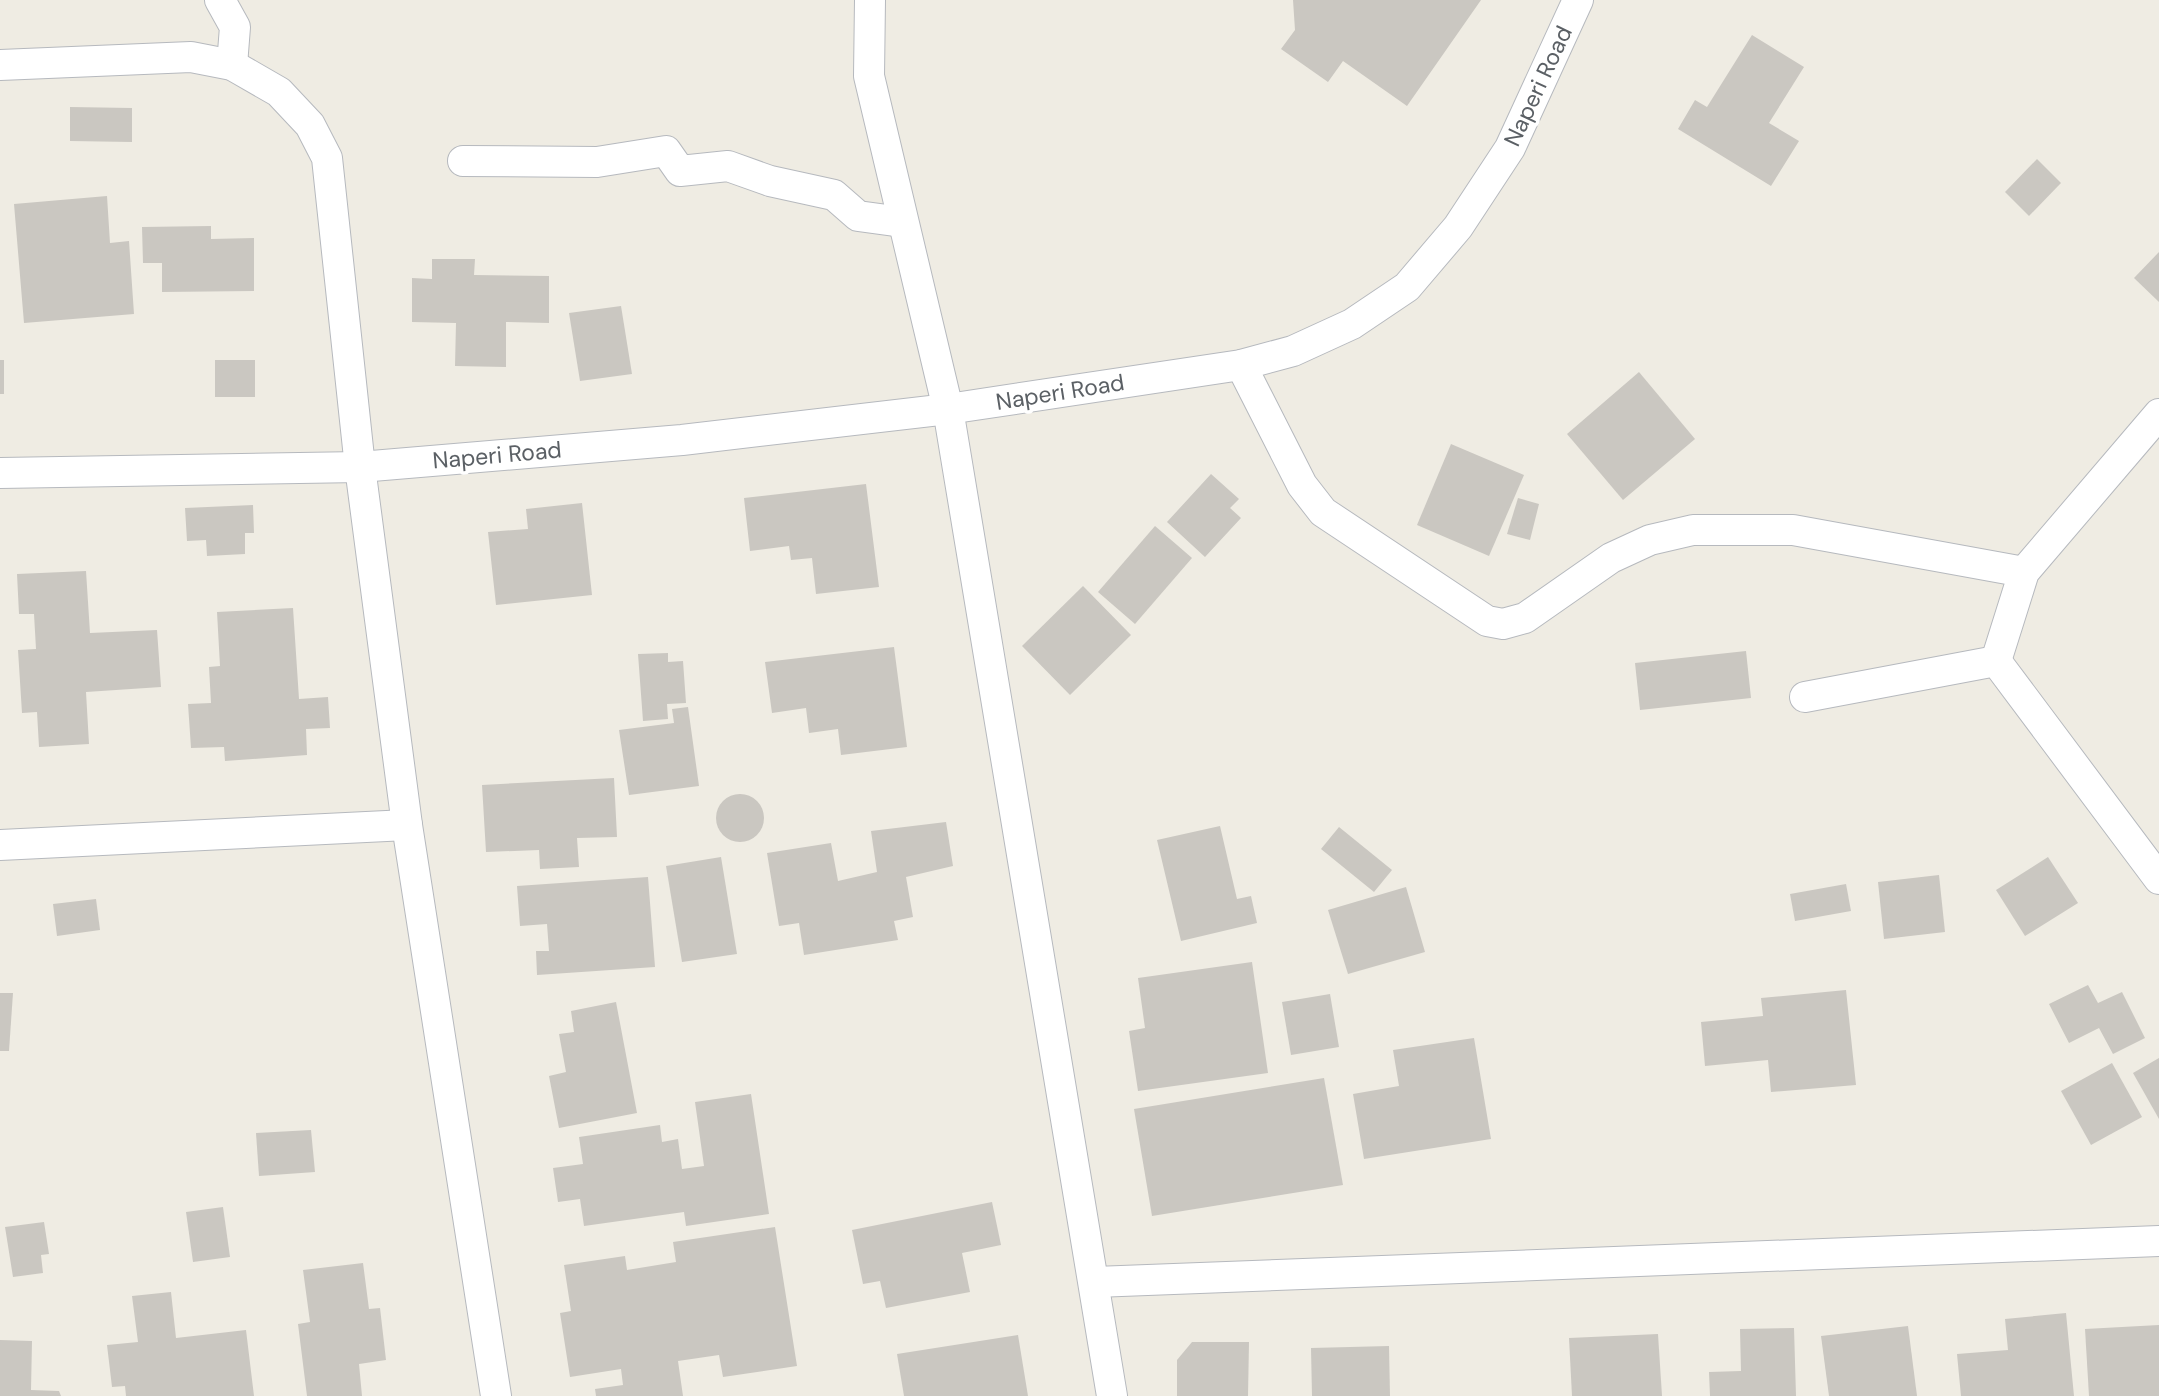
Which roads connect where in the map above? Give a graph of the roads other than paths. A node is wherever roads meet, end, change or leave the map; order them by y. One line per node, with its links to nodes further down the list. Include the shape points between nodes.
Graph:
1 (220, 0): 5 (street, via 235,27)
2 (870, 0): 7 (street, via 869,76)
3 (1578, 0): 8 (street, Naperi Road, via 1510,148 1458,228 1407,287 1352,324 1293,351)
4 (0, 65): 5 (street, via 191,57)
5 (232, 65): 11 (street, via 279,92 310,125 327,158)
6 (463, 161): 7 (street, via 597,162 666,151 680,171 728,166 834,195 858,216)
7 (902, 222): 9 (street)
8 (1241, 365): 9 (street, Naperi Road); 13 (street, via 1303,485 1323,512 1487,621 1503,624 1525,618 1611,558 1650,540 1693,530 1793,530)
9 (948, 410): 11 (street, Naperi Road, via 682,440); 20 (street)
10 (2159, 414): 13 (street)
11 (360, 467): 12 (street, Naperi Road); 16 (street)
12 (0, 473)
13 (2024, 572): 14 (street)
14 (1996, 660): 15 (street); 18 (street)
15 (1805, 697)
16 (407, 825): 17 (street); 21 (street)
17 (0, 845)
18 (2159, 878)
19 (2159, 1241): 20 (street)
20 (1095, 1282): 22 (street)
21 (496, 1396)
22 (1112, 1396)

